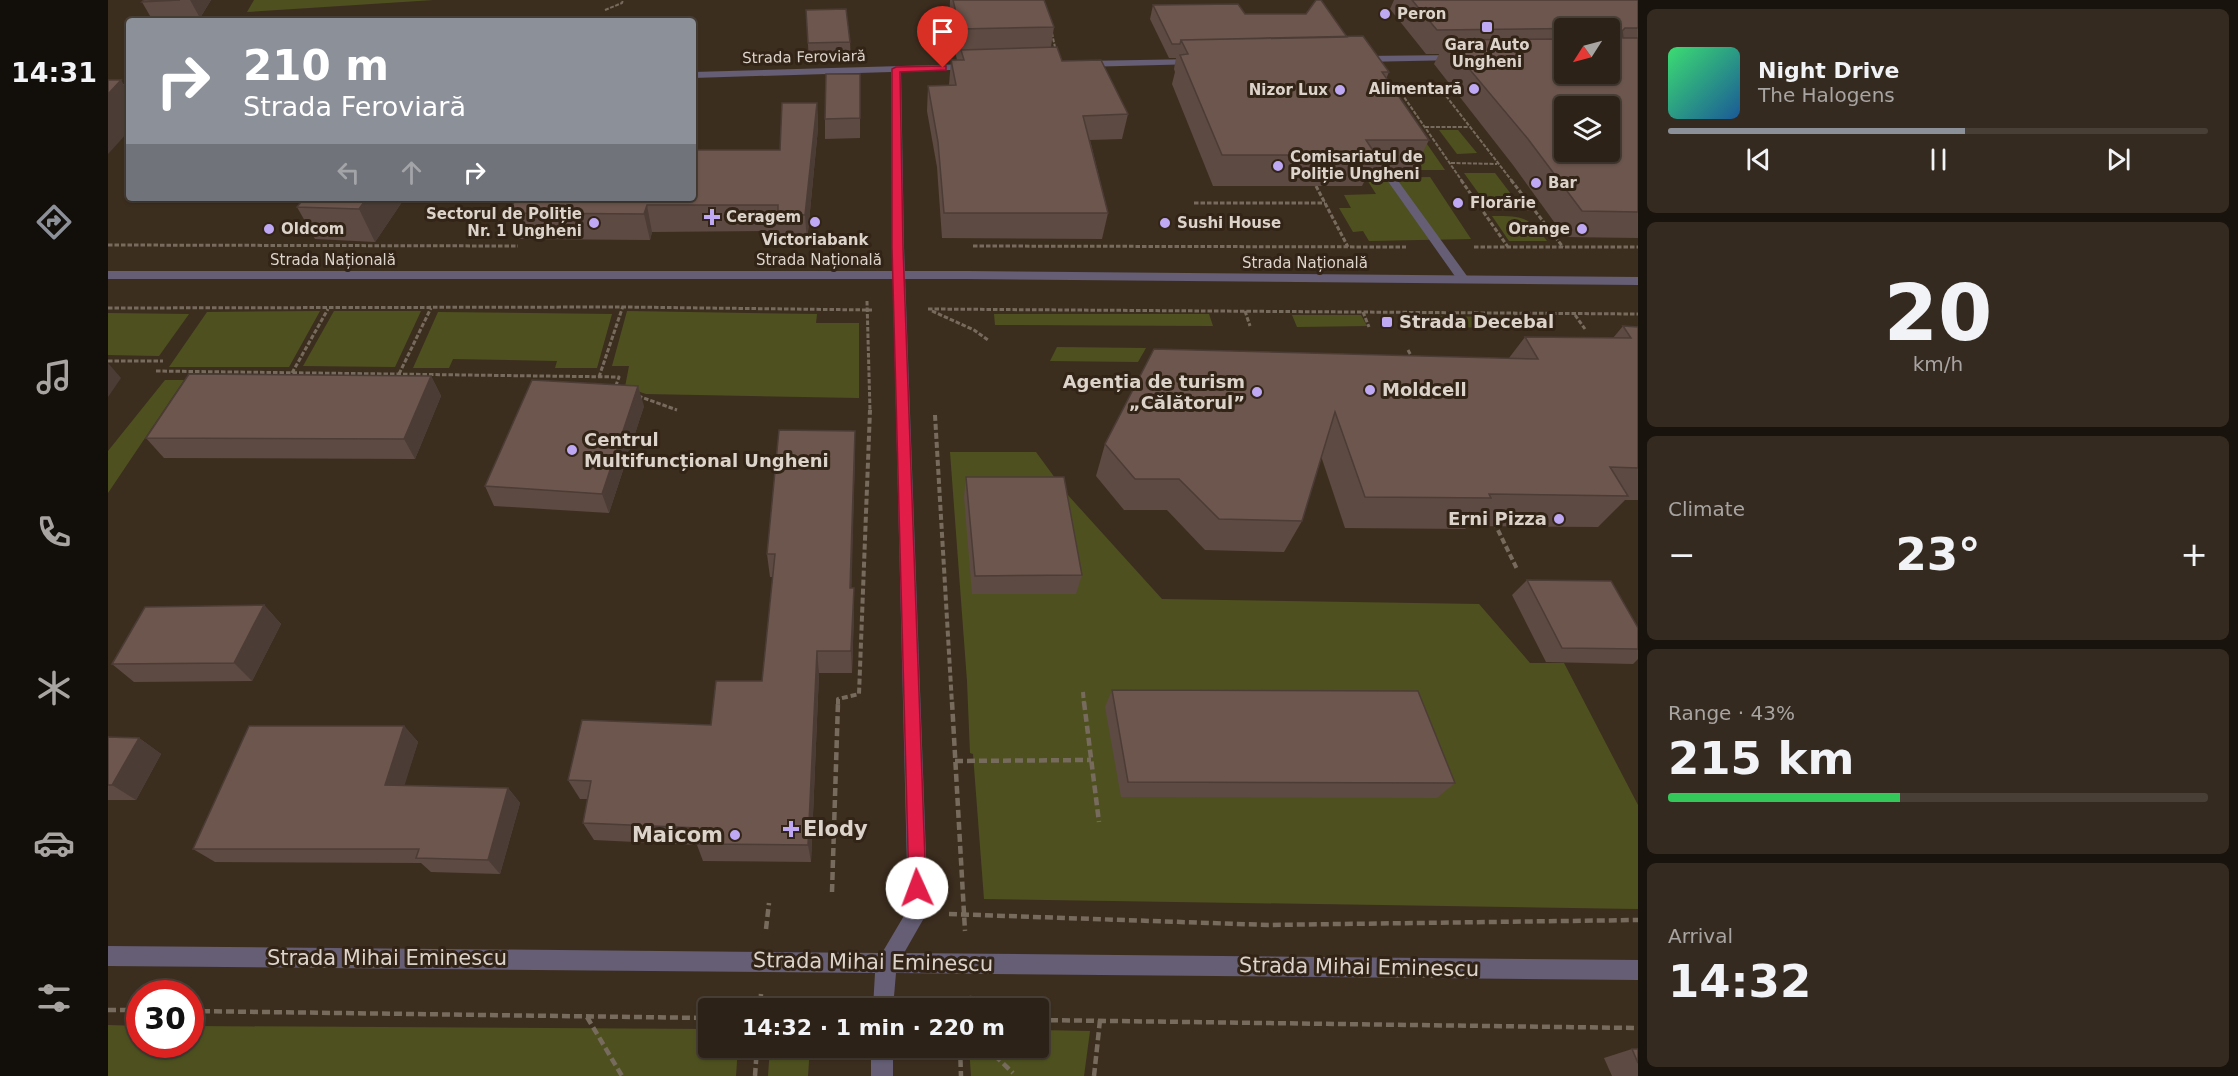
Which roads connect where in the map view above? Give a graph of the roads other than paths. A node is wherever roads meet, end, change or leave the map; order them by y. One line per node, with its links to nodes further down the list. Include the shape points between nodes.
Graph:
1 (1466, 58): 2 (street)
2 (1356, 59)
3 (1202, 62): 4 (street)
4 (1060, 65)
5 (978, 67): 6 (street, Strada Feroviară)
6 (896, 69): 7 (street, Strada Feroviară); 12 (street)
7 (696, 75)
8 (108, 87): 9 (street)
9 (126, 87)
10 (1392, 180): 13 (street)
11 (108, 274): 12 (street, Strada Națională)
12 (899, 275): 13 (street, Strada Națională); 16 (street, via 918,911)
13 (1463, 279): 14 (street, Strada Națională)
14 (1638, 281)
15 (108, 956): 16 (street, Strada Mihai Eminescu)
16 (886, 964): 17 (street, Strada Mihai Eminescu); 18 (street)
17 (1638, 970)
18 (884, 998)
19 (882, 1058): 20 (street)
20 (882, 1076)

